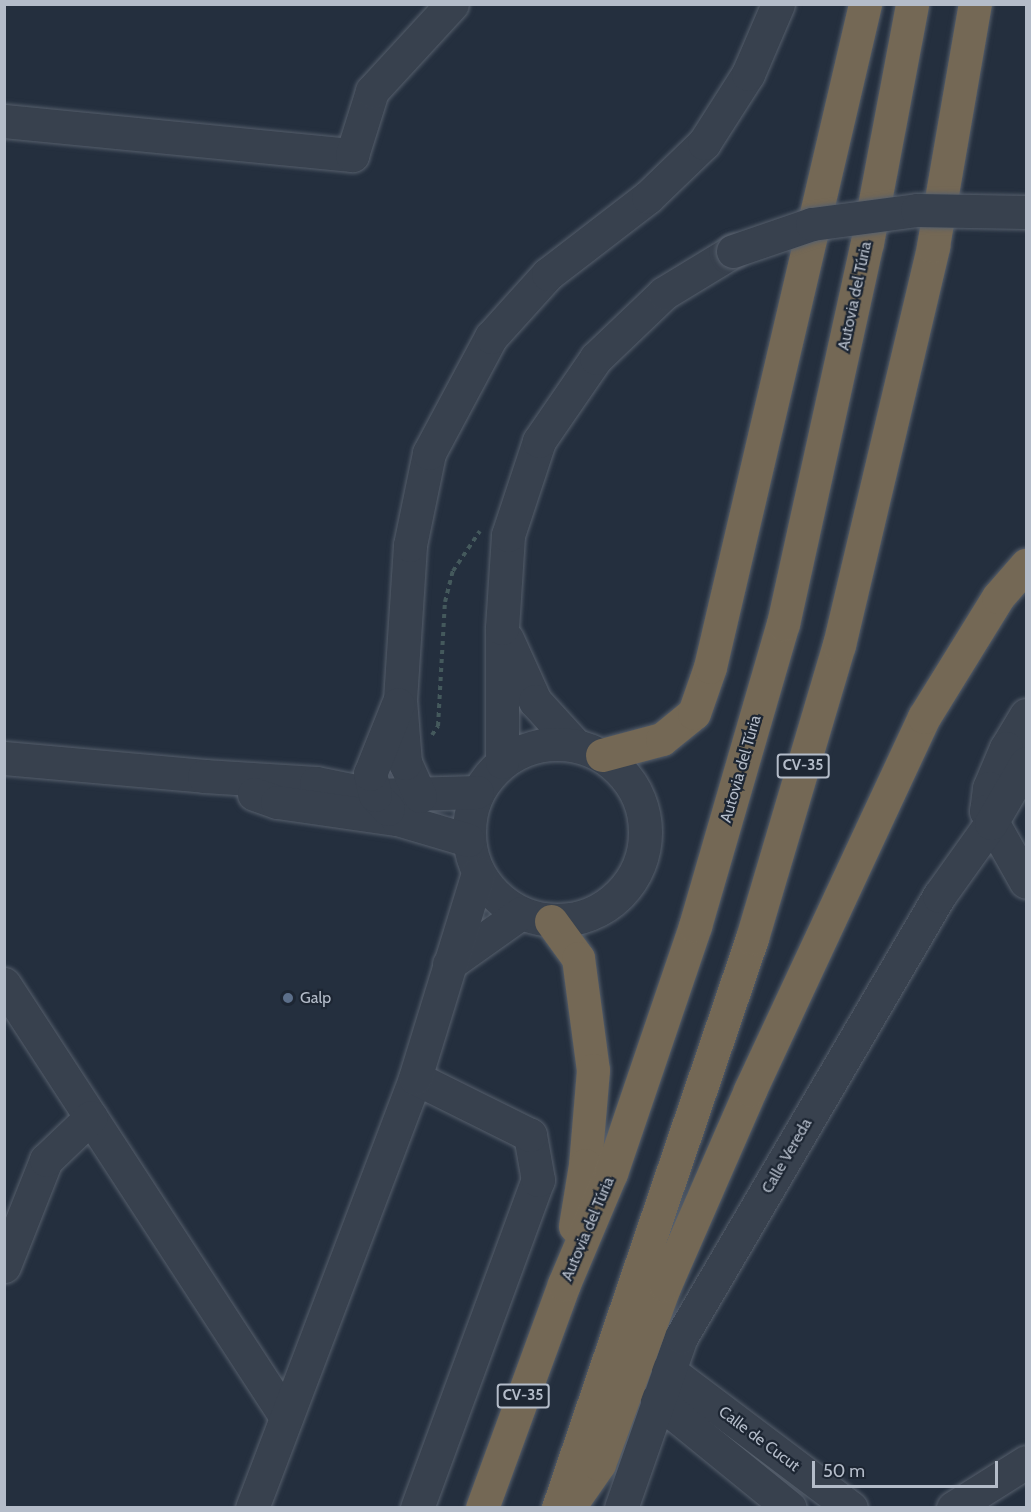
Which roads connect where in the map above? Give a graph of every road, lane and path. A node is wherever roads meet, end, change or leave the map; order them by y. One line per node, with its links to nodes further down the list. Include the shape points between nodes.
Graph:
1 (452, 4): 6 (street, via 372,91 352,155)
2 (778, 4): 10 (street, via 748,74 704,142 648,197 548,274 490,337 429,453 410,545)
3 (865, 4): 12 (highway, via 710,667 694,713 662,739)
4 (912, 4): 31 (highway, Autovia del Túria / CV-35, via 867,243 783,624 695,926 611,1173)
5 (975, 4): 39 (highway, CV-35, via 933,246 839,645 752,938)
6 (4, 121)
7 (1026, 212): 9 (street, bridge, via 917,210 812,224 733,251 664,293 596,358 540,441 508,536)
8 (1026, 565): 40 (highway, via 998,597 924,717 750,1090 665,1285 598,1464)
9 (502, 628): 12 (street, via 535,701); 14 (street)
10 (400, 700): 18 (street, via 370,774); 19 (street, via 405,763)
11 (1026, 715): 21 (street, via 989,788 986,811)
12 (588, 750): 14 (street, via 537,745); 25 (street, via 630,782 645,819 642,858 622,893 590,915)
13 (4, 758): 16 (street)
14 (502, 762): 17 (street)
15 (1026, 763): 21 (street, Calle Vereda)
16 (204, 776): 18 (street, via 316,783); 20 (street, via 277,802)
17 (477, 792): 19 (street); 22 (street)
18 (375, 795): 19 (street); 20 (street)
19 (420, 796)
20 (397, 819): 22 (street)
21 (991, 823): 24 (street); 32 (street, Calle Vereda, via 927,916 681,1337)
22 (468, 840): 23 (street)
23 (478, 873): 25 (street, via 496,897); 26 (street)
24 (1026, 882)
25 (536, 917): 26 (street); 31 (highway, via 578,958 593,1070 585,1165)
26 (449, 964): 28 (street)
27 (4, 984): 29 (street)
28 (415, 1078): 34 (street); 37 (street, via 530,1135 538,1180)
29 (91, 1118): 30 (street, via 46,1160); 34 (street)
30 (4, 1266)
31 (564, 1284): 38 (highway, Autovia del Túria / CV-35)
32 (668, 1370): 33 (street, Calle Vereda); 43 (street, Calle de Cucut)
33 (657, 1401): 41 (street, Calle Vereda); 42 (street, Calle de Cucut)
34 (286, 1417): 36 (street)
35 (1026, 1462): 44 (street)
36 (252, 1508)
37 (417, 1508)
38 (482, 1508)
39 (558, 1508)
40 (568, 1508)
41 (621, 1508)
42 (790, 1508)
43 (851, 1508)
44 (953, 1508)

